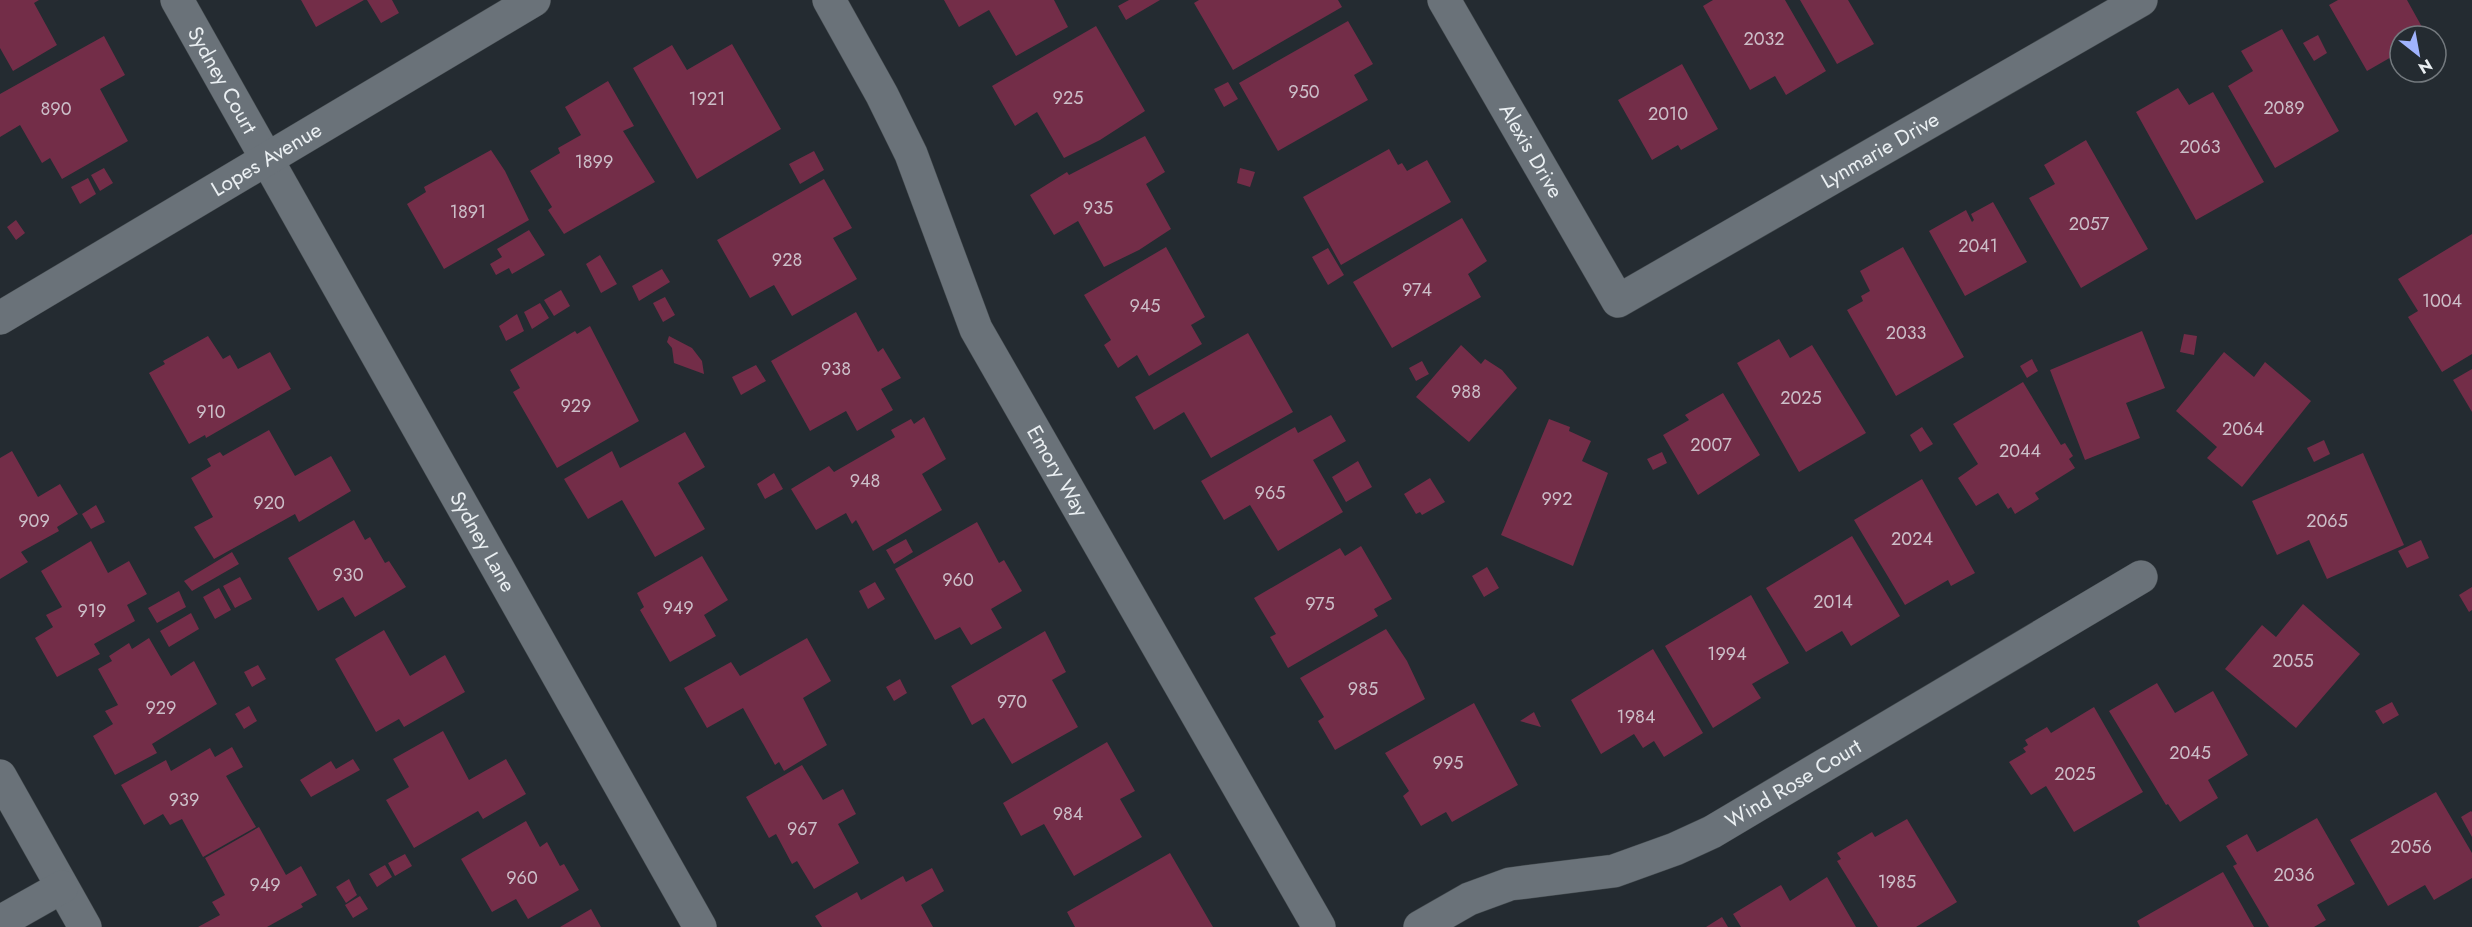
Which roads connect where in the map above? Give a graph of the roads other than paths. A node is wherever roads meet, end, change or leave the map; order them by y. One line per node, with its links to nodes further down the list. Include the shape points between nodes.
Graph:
1 (177, 0): 6 (street, Sydney Court)
2 (534, 0): 6 (street, Lopes Avenue)
3 (829, 0): 15 (street, Emory Way, via 911,154 976,328)
4 (1444, 0): 7 (street, Alexis Drive)
5 (2141, 0): 7 (street, Lynmarie Drive)
6 (266, 159): 8 (street, Lopes Avenue); 14 (street, Sydney Lane)
7 (1618, 301)
8 (0, 318)
9 (2141, 577): 16 (street, Wind Rose Court, via 1712,832 1614,870 1510,884 1469,899)
10 (0, 776): 11 (street)
11 (62, 887): 12 (street); 13 (street)
12 (0, 922)
13 (85, 927)
14 (700, 927)
15 (1319, 927)
16 (1420, 927)

